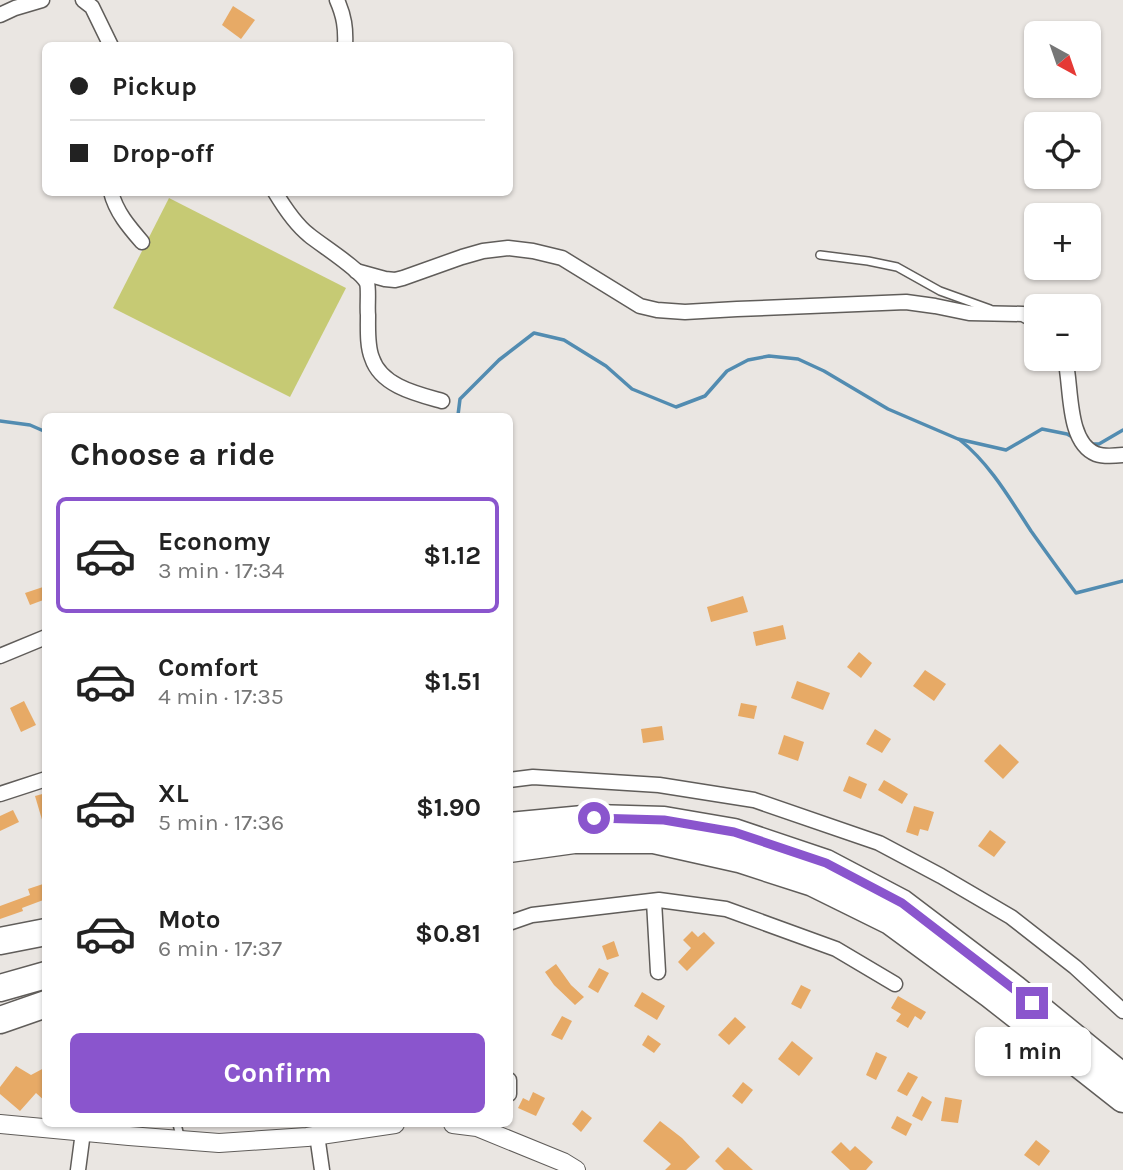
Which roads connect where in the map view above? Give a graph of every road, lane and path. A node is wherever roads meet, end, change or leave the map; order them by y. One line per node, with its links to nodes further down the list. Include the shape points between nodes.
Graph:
1 (42, 0): 4 (street)
2 (83, 0): 5 (street, via 92,7)
3 (337, 0): 6 (street)
4 (0, 15)
5 (109, 42)
6 (345, 42)
7 (112, 196): 9 (street, via 124,221)
8 (277, 196): 11 (street, via 307,233)
9 (142, 242)
10 (820, 255): 12 (lane, via 897,267 940,291)
11 (356, 271): 12 (street, via 395,280 483,251 508,248 562,258 640,306 657,310 906,302 969,313); 15 (street, via 367,283 371,357 380,374 396,385)
12 (1001, 313): 13 (street)
13 (1024, 315)
14 (1069, 371): 16 (street, via 1078,436 1093,453)
15 (442, 401)
16 (1123, 455)
17 (42, 639): 18 (street)
18 (0, 656)
19 (42, 780): 21 (street)
20 (513, 780): 35 (street, via 659,785 754,800 879,843 1011,917)
21 (0, 794)
22 (513, 826): 37 (highway, via 594,818 664,820 734,832 826,863 902,903)
23 (513, 848): 38 (highway, via 573,840 654,840 739,859 813,883 890,921)
24 (654, 901): 25 (street, via 542,913); 30 (street); 32 (street, via 726,909 836,949)
25 (513, 922)
26 (42, 933): 27 (highway)
27 (0, 941)
28 (42, 959): 29 (highway)
29 (0, 971)
30 (658, 972)
31 (42, 976): 33 (highway)
32 (895, 984)
33 (0, 988)
34 (42, 1005): 36 (highway)
35 (1123, 1011)
36 (0, 1020)
37 (1123, 1077)
38 (1123, 1099)
39 (0, 1124): 42 (street)
40 (374, 1127): 44 (street)
41 (484, 1127): 47 (street)
42 (83, 1132): 43 (street); 45 (street)
43 (179, 1132): 44 (street, via 219,1143)
44 (317, 1135): 46 (street)
45 (78, 1170)
46 (322, 1170)
47 (576, 1170)

